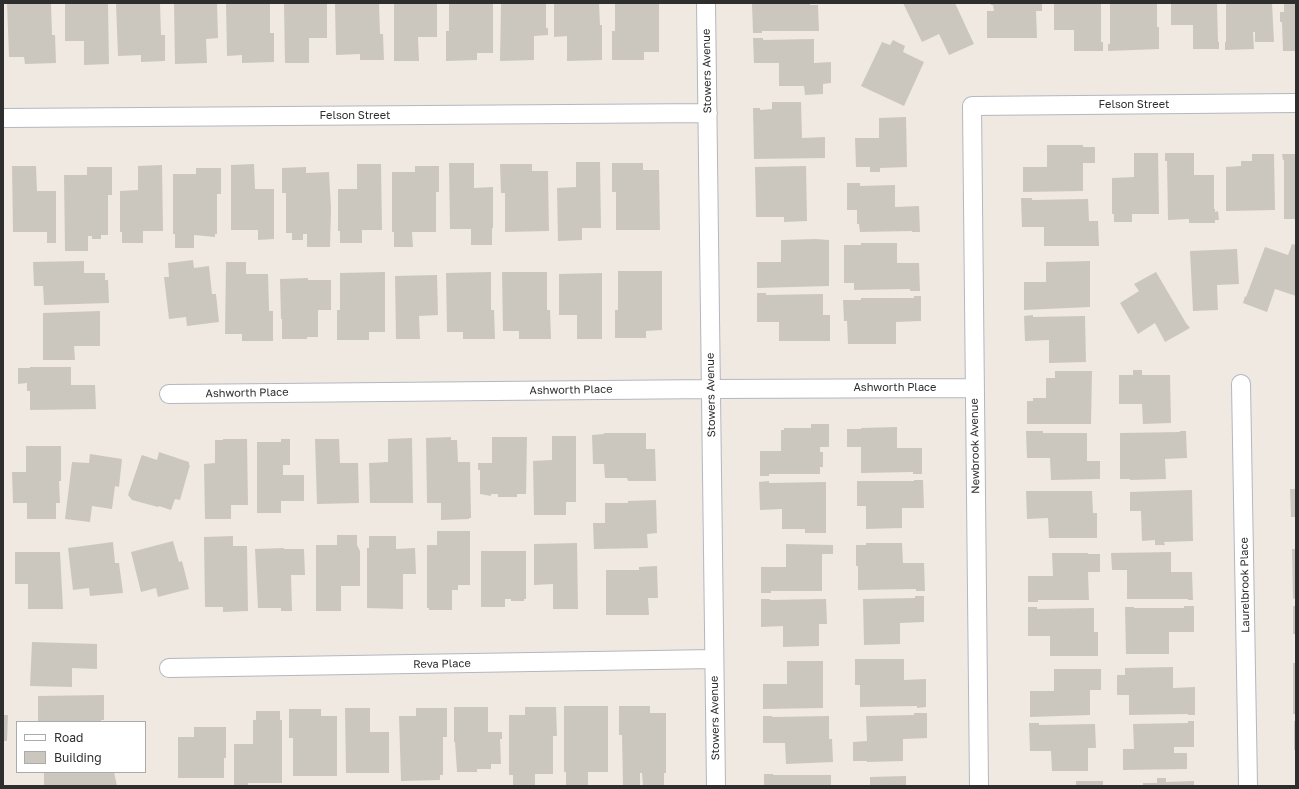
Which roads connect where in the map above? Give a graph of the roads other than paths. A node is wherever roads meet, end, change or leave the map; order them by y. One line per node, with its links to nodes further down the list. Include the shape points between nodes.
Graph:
1 (706, 3): 4 (street, Stowers Avenue)
2 (1296, 103): 3 (street, Felson Street)
3 (972, 106): 7 (street, Newbrook Avenue)
4 (708, 113): 5 (street, Felson Street); 8 (street, Stowers Avenue)
5 (3, 118)
6 (1241, 384): 14 (street, Laurelbrook Place)
7 (974, 388): 8 (street, Ashworth Place); 13 (street, Newbrook Avenue)
8 (711, 389): 9 (street, Ashworth Place); 10 (street, Stowers Avenue)
9 (169, 394)
10 (714, 659): 11 (street, Reva Place); 12 (street, Stowers Avenue)
11 (169, 668)
12 (716, 786)
13 (980, 786)
14 (1248, 786)

